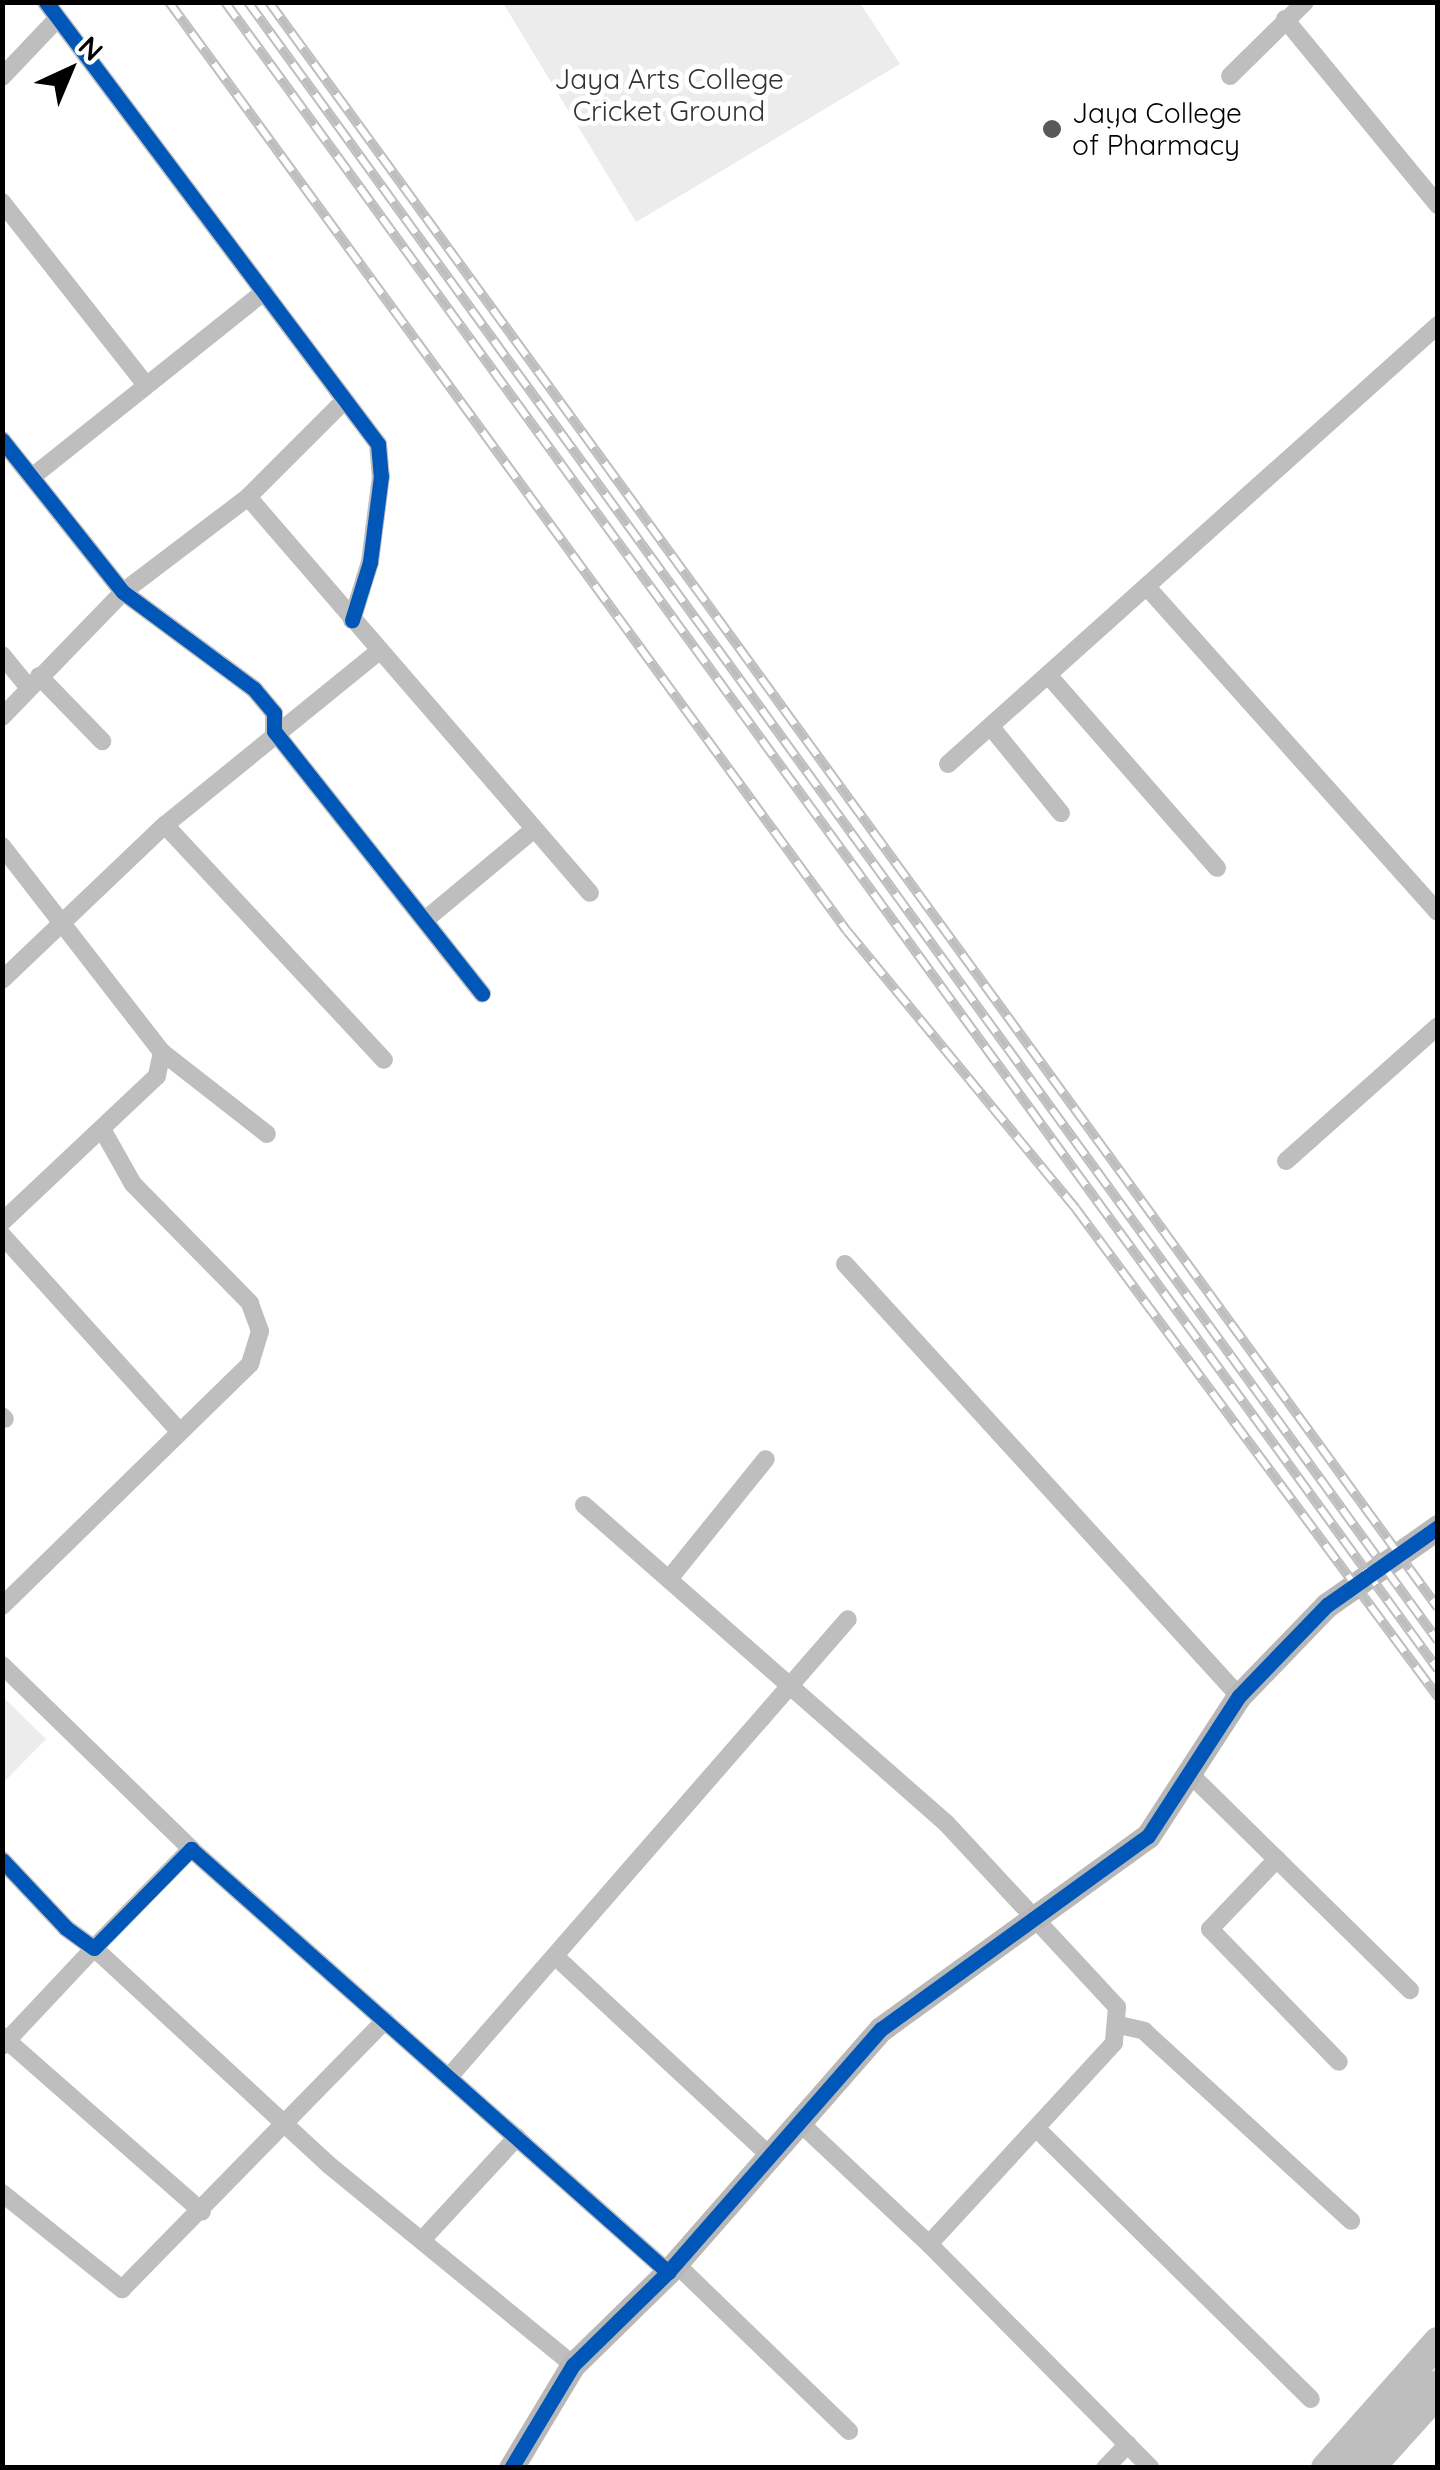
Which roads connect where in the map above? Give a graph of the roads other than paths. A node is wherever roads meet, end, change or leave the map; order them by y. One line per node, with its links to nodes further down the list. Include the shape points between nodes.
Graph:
1 (46, 2): 3 (street)
2 (1306, 2): 4 (street)
3 (57, 19): 6 (street); 9 (street)
4 (1286, 19): 5 (street); 8 (street)
5 (1230, 76)
6 (2, 77)
7 (2, 202): 11 (street)
8 (1438, 205)
9 (264, 292): 11 (street); 12 (street)
10 (1438, 325): 16 (street)
11 (146, 385): 14 (street)
12 (345, 400): 15 (street); 18 (street, via 378,444 381,476 370,562)
13 (2, 440): 14 (street)
14 (32, 477): 17 (street)
15 (248, 497): 17 (street); 18 (street)
16 (1147, 587): 21 (street); 34 (street)
17 (123, 592): 22 (street); 25 (street, via 254,689 274,713)
18 (352, 620): 19 (street)
19 (379, 651): 25 (street); 30 (street)
20 (2, 656): 22 (street)
21 (1049, 676): 24 (street); 32 (street)
22 (34, 682): 23 (street); 26 (street)
23 (2, 717)
24 (991, 726): 27 (street); 28 (street)
25 (274, 731): 29 (street); 36 (street)
26 (102, 741)
27 (948, 764)
28 (1062, 813)
29 (164, 825): 35 (street); 41 (street)
30 (532, 830): 33 (street); 36 (street)
31 (2, 846): 35 (street)
32 (1217, 868)
33 (590, 894)
34 (1438, 912)
35 (63, 917): 37 (street); 40 (street)
36 (425, 920): 38 (street)
37 (2, 980)
38 (482, 993)
39 (1438, 1026): 44 (street)
40 (162, 1052): 42 (street, via 157,1076); 43 (street)
41 (384, 1060)
42 (102, 1128): 45 (street); 48 (street, via 133,1184 250,1303 260,1331 250,1364)
43 (267, 1134)
44 (1286, 1162)
45 (2, 1222)
46 (2, 1235): 48 (street)
47 (844, 1264): 57 (street)
48 (177, 1429): 53 (street)
49 (766, 1458): 52 (street)
50 (584, 1505): 52 (street)
51 (1438, 1527): 57 (street, via 1327,1605)
52 (668, 1579): 56 (street)
53 (2, 1606)
54 (848, 1619): 56 (street)
55 (2, 1666): 59 (street)
56 (790, 1686): 62 (street, via 946,1823); 64 (street)
57 (1239, 1696): 58 (street)
58 (1192, 1775): 60 (street); 62 (street, via 1148,1836)
59 (191, 1849): 63 (street); 66 (street)
60 (1277, 1859): 65 (street); 69 (street, via 1210,1929)
61 (2, 1860): 63 (street)
62 (1034, 1918): 67 (street, via 1116,2007); 71 (street, via 881,2029)
63 (94, 1948): 68 (street); 72 (street)
64 (556, 1957): 70 (street); 75 (street)
65 (1410, 1990)
66 (385, 2020): 70 (street); 72 (street)
67 (1119, 2024): 73 (street, via 1114,2043); 78 (street, via 1144,2031)
68 (4, 2041): 77 (street)
69 (1339, 2062)
70 (449, 2076): 74 (street)
71 (799, 2122): 75 (street); 80 (street)
72 (286, 2125): 77 (street); 79 (street)
73 (1036, 2128): 80 (street); 85 (street)
74 (517, 2137): 79 (street); 81 (street)
75 (770, 2156): 81 (street)
76 (2, 2194): 77 (street, via 122,2289)
77 (202, 2212)
78 (1351, 2221)
79 (422, 2240): 83 (street)
80 (929, 2244): 87 (street)
81 (672, 2267): 83 (street); 86 (street)
82 (1438, 2342): 91 (main road)
83 (573, 2365): 88 (street)
84 (1438, 2387): 92 (highway)
85 (1311, 2399)
86 (849, 2431)
87 (1128, 2444): 89 (street); 90 (street)
88 (511, 2468)
89 (1104, 2468)
90 (1152, 2468)
91 (1326, 2468)
92 (1365, 2468)

